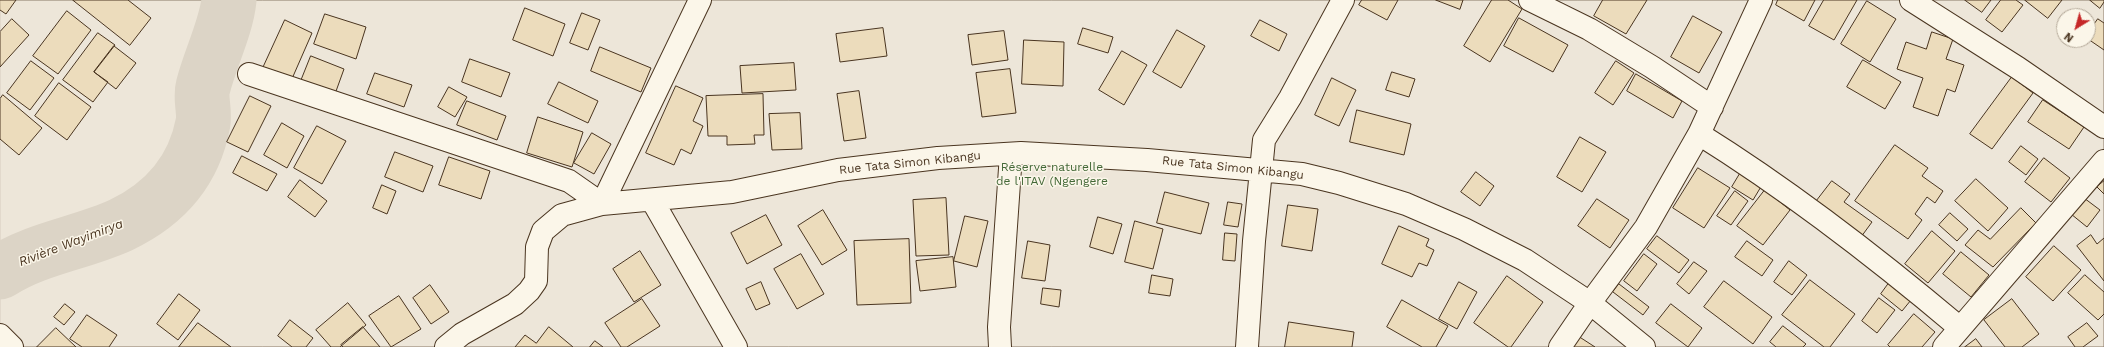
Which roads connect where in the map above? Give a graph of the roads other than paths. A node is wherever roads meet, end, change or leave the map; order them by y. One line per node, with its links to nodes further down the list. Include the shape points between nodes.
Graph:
1 (700, 0): 14 (street)
2 (1343, 0): 12 (street, via 1290,98 1264,140)
3 (1530, 0): 7 (street, via 1589,29)
4 (1761, 0): 7 (street)
5 (1911, 0): 8 (street, via 2018,68)
6 (249, 74): 14 (street, via 569,181)
7 (1712, 108): 9 (street)
8 (2104, 127)
9 (1699, 134): 15 (street, via 1646,227); 16 (street, via 1759,171 1847,235)
10 (1011, 154): 12 (street, Rue Tata Simon Kibangu, via 1147,160); 13 (street, Rue Tata Simon Kibangu, via 938,158 838,170 732,192); 21 (street, via 999,327)
11 (2104, 161): 16 (street)
12 (1260, 172): 15 (street, Rue Tata Simon Kibangu, via 1302,174 1406,204 1464,229 1525,260); 22 (street)
13 (652, 200): 14 (street, Rue Tata Simon Kibangu); 20 (street)
14 (602, 204): 19 (street, Rue Tata Simon Kibangu, via 562,216 543,231 537,247 536,281 529,291 515,304 462,334)
15 (1590, 302): 23 (street); 24 (street, Rue Tata Simon Kibangu)
16 (1960, 328): 25 (street)
17 (0, 335): 18 (street)
18 (12, 347)
19 (446, 347)
20 (736, 347)
21 (1000, 347)
22 (1247, 347)
23 (1560, 347)
24 (1644, 347)
25 (1944, 347)

